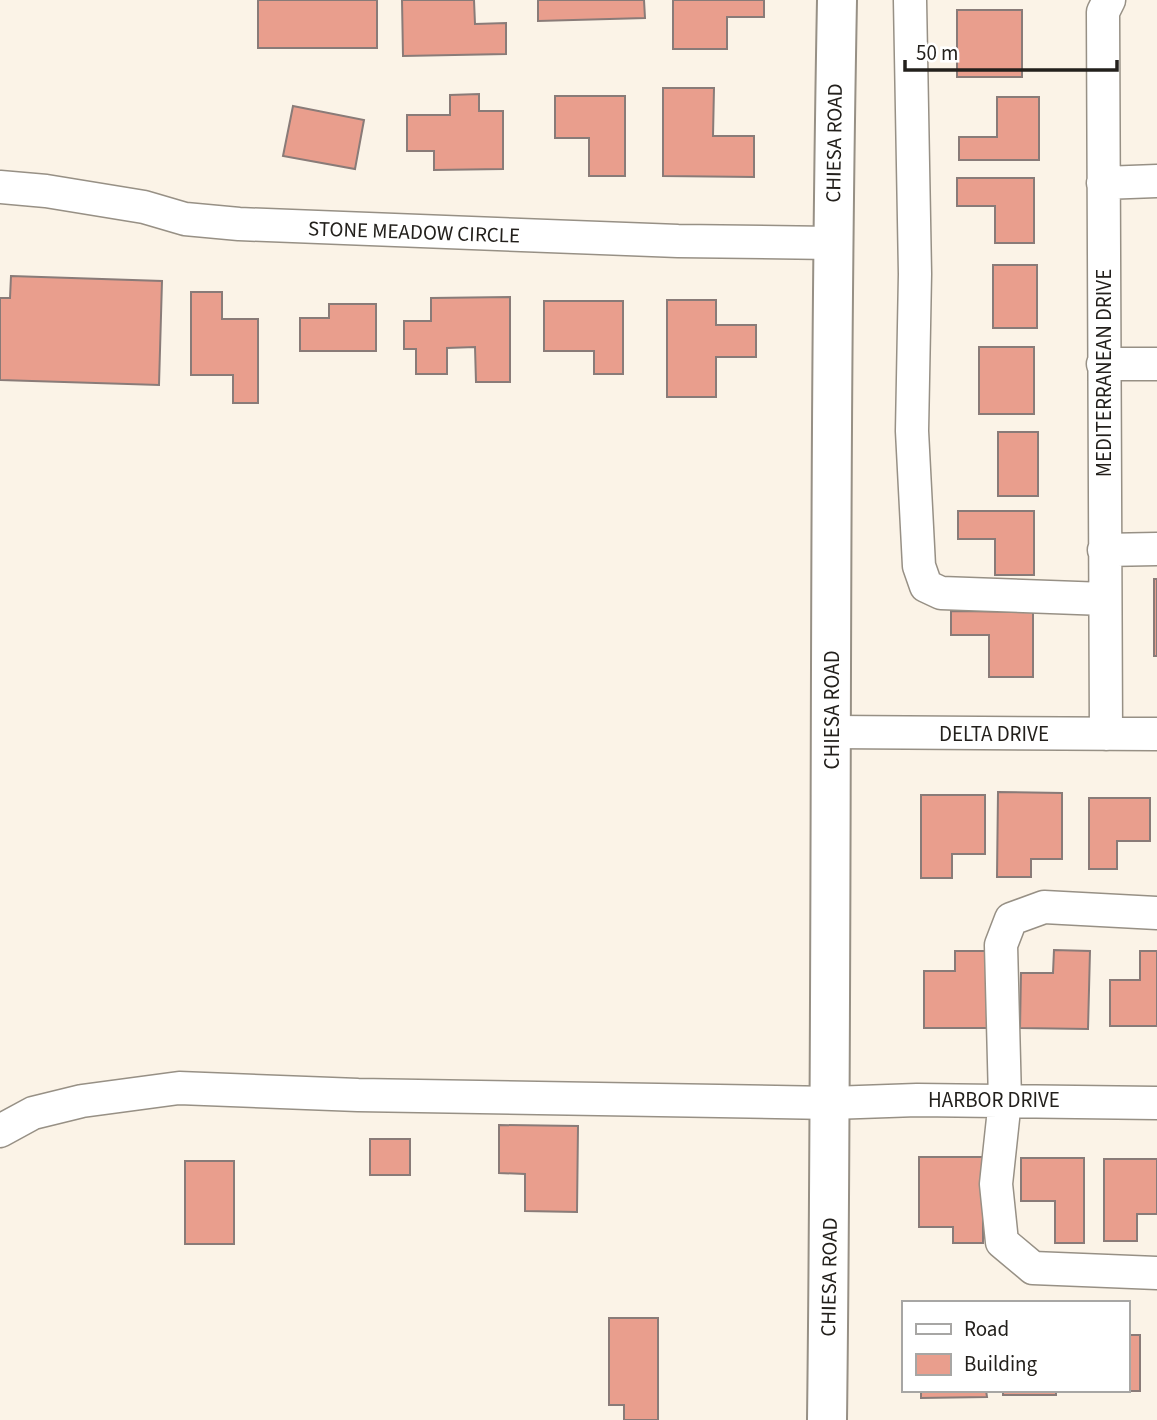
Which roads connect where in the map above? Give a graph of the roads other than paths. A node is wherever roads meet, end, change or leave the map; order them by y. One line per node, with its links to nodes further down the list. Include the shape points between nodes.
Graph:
1 (836, 0): 7 (main road, CHIESA ROAD)
2 (910, 0): 12 (street, via 915,274 912,430 919,566 926,586 942,593)
3 (1106, 6): 5 (street, MEDITERRANEAN DRIVE)
4 (1157, 181): 5 (street)
5 (1103, 183): 8 (street, MEDITERRANEAN DRIVE)
6 (0, 187): 7 (street, STONE MEADOW CIRCLE, via 239,224)
7 (832, 243): 13 (main road, CHIESA ROAD)
8 (1103, 365): 9 (street); 11 (street, MEDITERRANEAN DRIVE)
9 (1157, 365)
10 (1157, 549): 11 (street)
11 (1104, 550): 12 (street, MEDITERRANEAN DRIVE)
12 (1105, 599): 14 (street, MEDITERRANEAN DRIVE)
13 (832, 732): 14 (street, DELTA DRIVE); 18 (main road, CHIESA ROAD)
14 (1106, 734): 15 (street, DELTA DRIVE)
15 (1157, 734)
16 (1157, 913): 17 (street, via 1044,907 1012,919 1001,945)
17 (1005, 1100): 18 (street, HARBOR DRIVE); 19 (street, HARBOR DRIVE); 21 (street, via 996,1184 1002,1242 1033,1268)
18 (831, 1103): 20 (street, HARBOR DRIVE, via 179,1088 82,1101 33,1113); 22 (main road, CHIESA ROAD)
19 (1157, 1103)
20 (1, 1134)
21 (1157, 1273)
22 (827, 1420)

